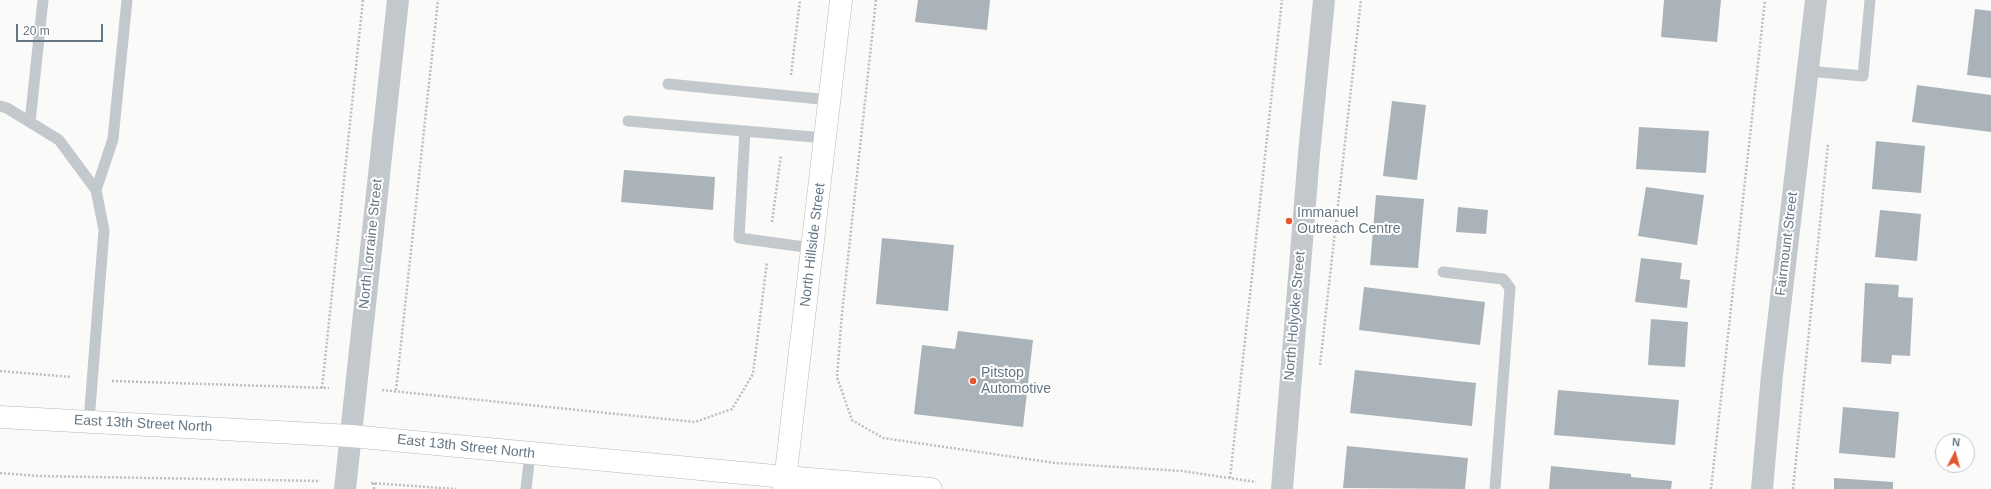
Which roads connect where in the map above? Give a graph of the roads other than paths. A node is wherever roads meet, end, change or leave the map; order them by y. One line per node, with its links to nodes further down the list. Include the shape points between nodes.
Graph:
1 (43, 0): 13 (lane)
2 (127, 0): 16 (lane, via 113,139)
3 (398, 0): 21 (street, North Lorraine Street)
4 (841, 0): 10 (main road, North Hillside Street)
5 (1324, 0): 25 (street, North Holyoke Street, via 1308,154)
6 (1816, 0): 8 (street, Fairmount Street)
7 (1870, 0): 8 (lane, via 1863,76)
8 (1808, 71): 29 (street, Fairmount Street, via 1772,374)
9 (668, 84): 10 (lane)
10 (830, 100): 15 (main road, North Hillside Street)
11 (0, 106): 13 (lane)
12 (628, 121): 14 (lane)
13 (30, 122): 16 (lane, via 59,140)
14 (745, 131): 15 (lane); 17 (lane, via 739,238)
15 (825, 138): 17 (main road, North Hillside Street)
16 (96, 190): 20 (lane, via 104,230)
17 (812, 248): 23 (main road, North Hillside Street)
18 (1443, 272): 28 (lane, via 1503,278 1510,288)
19 (0, 417): 20 (main road, East 13th Street North)
20 (89, 421): 21 (main road, East 13th Street North)
21 (351, 436): 22 (main road, East 13th Street North); 24 (street, North Lorraine Street)
22 (530, 453): 23 (main road, East 13th Street North); 26 (lane)
23 (784, 483): 27 (main road, East 13th Street North)
24 (345, 486)
25 (1282, 487)
26 (526, 489)
27 (931, 489)
28 (1495, 489)
29 (1762, 489)

